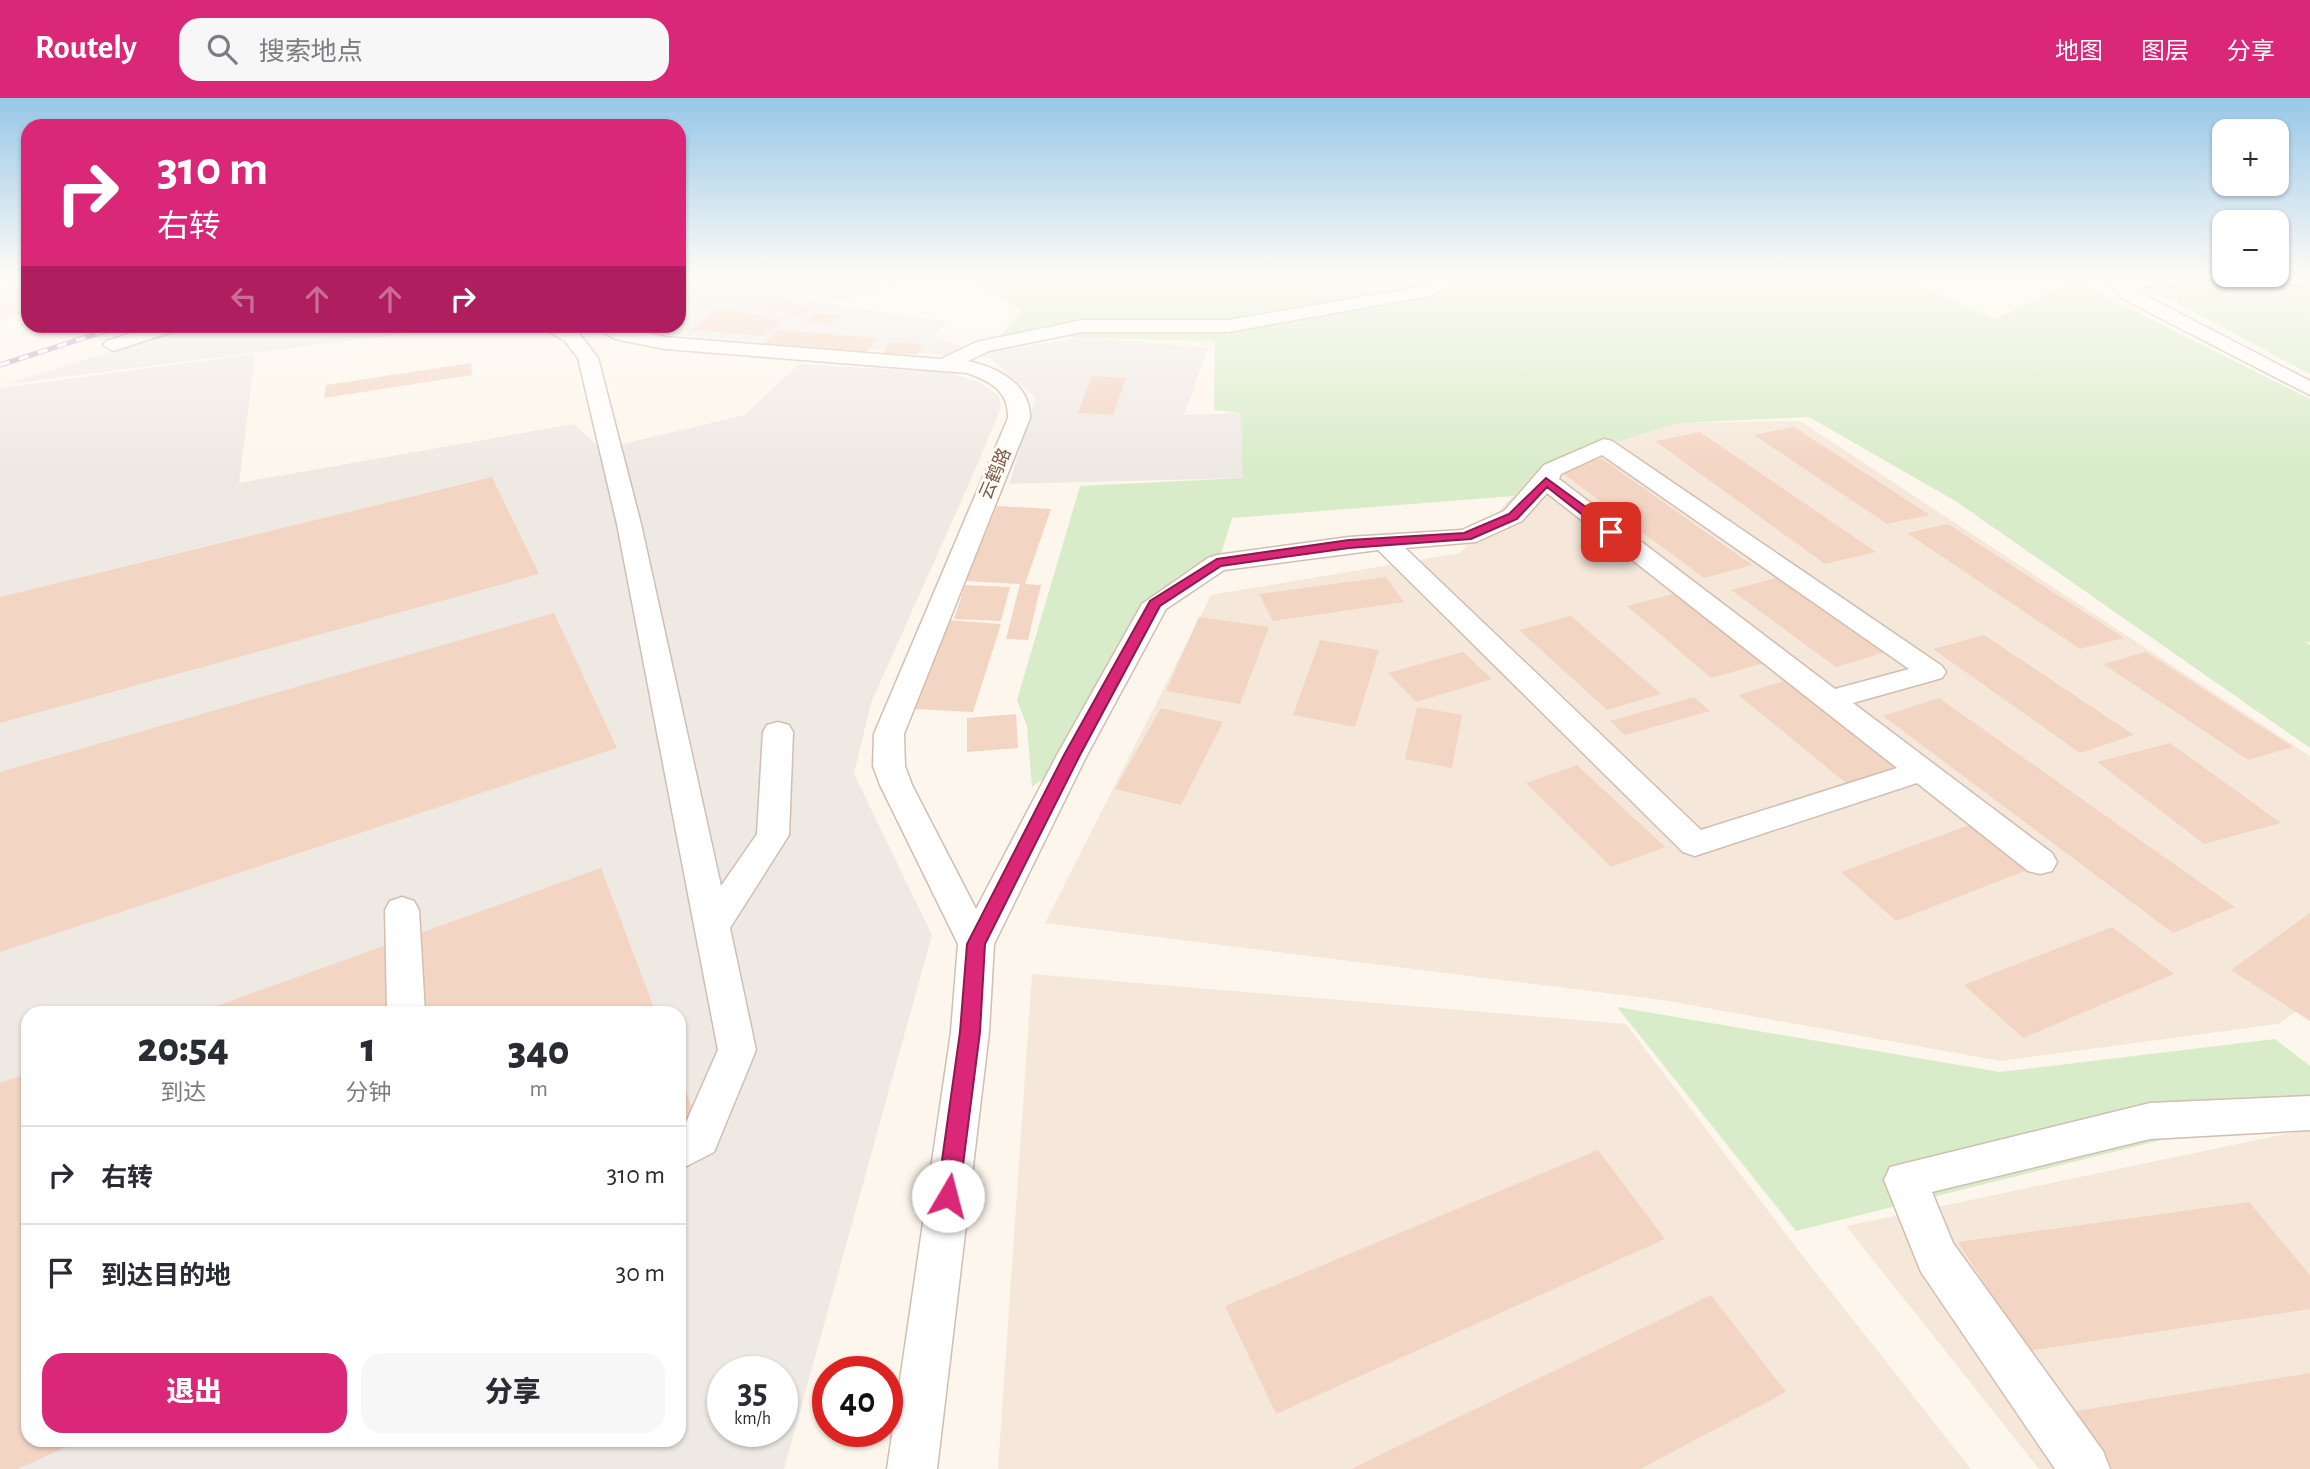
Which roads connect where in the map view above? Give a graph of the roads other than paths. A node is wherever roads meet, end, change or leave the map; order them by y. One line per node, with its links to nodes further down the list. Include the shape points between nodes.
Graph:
1 (128, 340): 6 (street)
2 (574, 340): 16 (street, via 588,358 629,524)
3 (649, 340): 7 (street, 云鹤路)
4 (1012, 340): 7 (street, via 983,346)
5 (2216, 340): 8 (street)
6 (113, 345)
7 (948, 363): 17 (street, 云鹤路, via 1004,382 1018,397 1019,418 914,669 889,734 888,751 896,785)
8 (2310, 389)
9 (1546, 481): 10 (street, via 1513,516 1466,537); 11 (street); 11 (street, via 1552,470 1604,446 1932,672)
10 (1384, 542): 13 (street, via 1695,844); 17 (street, via 1217,563 1155,604)
11 (1829, 700): 13 (street)
12 (778, 732): 16 (street, via 773,835)
13 (1920, 771): 14 (street)
14 (2040, 862)
15 (402, 911): 18 (street)
16 (711, 928): 20 (street, via 737,1050 699,1139)
17 (976, 944): 21 (street, via 970,1032)
18 (406, 1006)
19 (2310, 1113): 22 (street, via 2150,1121 1905,1180 1937,1257)
20 (686, 1147)
21 (912, 1469)
22 (2085, 1469)

